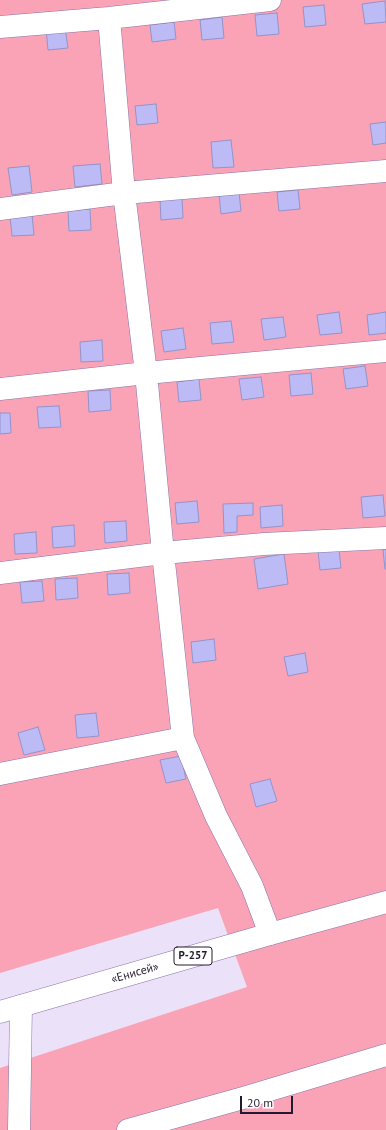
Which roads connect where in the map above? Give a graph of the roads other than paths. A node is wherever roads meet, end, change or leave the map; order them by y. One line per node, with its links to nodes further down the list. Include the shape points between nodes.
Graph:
1 (270, 0): 2 (main road)
2 (109, 18): 3 (main road); 5 (main road)
3 (0, 27)
4 (386, 171): 5 (main road)
5 (124, 193): 6 (main road); 8 (main road)
6 (0, 210)
7 (386, 351): 8 (main road)
8 (146, 373): 9 (main road); 11 (main road)
9 (0, 389)
10 (386, 538): 11 (main road, via 264,544)
11 (162, 553): 12 (main road); 13 (main road)
12 (0, 573)
13 (183, 738): 14 (main road); 16 (main road, via 216,816 252,886)
14 (0, 774)
15 (386, 902): 16 (main road, «Енисей» / Р-257)
16 (270, 934): 17 (main road, «Енисей» / Р-257)
17 (21, 1006): 18 (main road, «Енисей» / Р-257); 20 (main road)
18 (0, 1012)
19 (386, 1055): 21 (main road)
20 (19, 1130)
21 (128, 1130)

